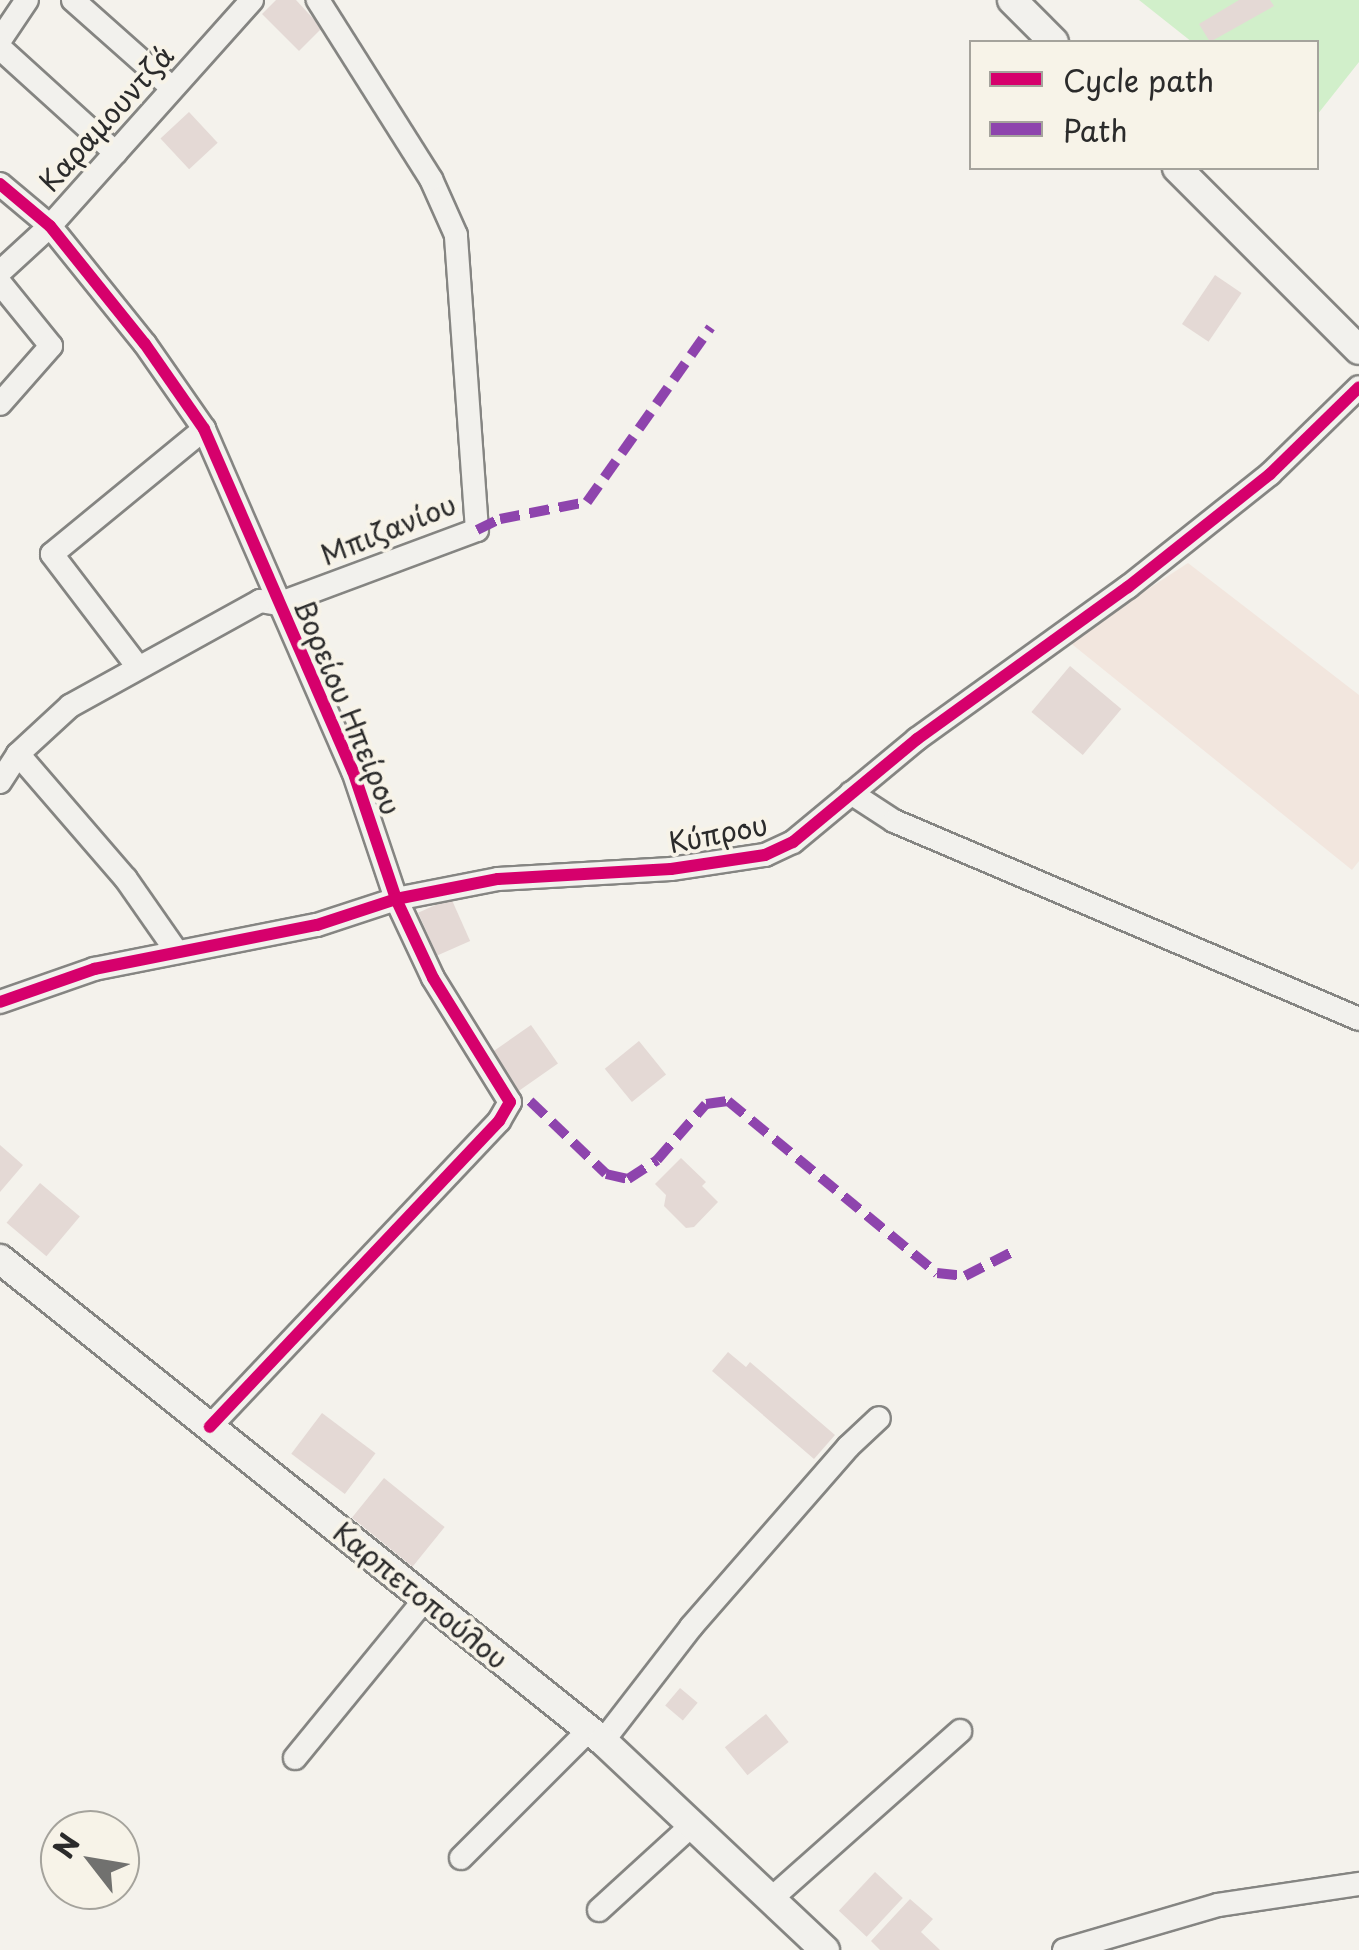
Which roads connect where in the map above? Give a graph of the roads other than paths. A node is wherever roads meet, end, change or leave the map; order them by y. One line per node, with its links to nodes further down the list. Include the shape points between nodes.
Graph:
1 (73, 0): 9 (street)
2 (252, 0): 9 (street, Καραμουντζά)
3 (318, 0): 20 (street, Μπιζανίου, via 431,179 456,235 477,530)
4 (1012, 0): 7 (main road)
5 (14, 8): 6 (street)
6 (0, 40)
7 (1052, 40)
8 (0, 48): 10 (street)
9 (172, 88): 10 (street, Καραμουντζά)
10 (116, 152): 13 (street, Καραμουντζά)
11 (1179, 170): 16 (main road)
12 (0, 184): 13 (street, Βορείου Ηπείρου)
13 (50, 226): 14 (street, Καραμουντζά); 19 (street, Βορείου Ηπείρου)
14 (0, 272)
15 (0, 282): 18 (street, via 51,346)
16 (1359, 350)
17 (1359, 387): 24 (street, Κύπρου, via 1270,474)
18 (0, 404)
19 (204, 429): 20 (street, Βορείου Ηπείρου); 21 (street, via 52,554)
20 (278, 604): 21 (street, Μπιζανίου, via 260,602); 25 (street, Βορείου Ηπείρου, via 353,772)
21 (138, 667): 22 (street, Μπιζανίου, via 70,706)
22 (18, 754): 23 (street, Μπιζανίου); 26 (street, via 126,879)
23 (0, 782)
24 (851, 793): 25 (street, Κύπρου, via 794,842 765,855 671,869 498,879); 28 (street, via 894,820)
25 (396, 899): 26 (street, Κύπρου, via 316,925); 31 (street, Βορείου Ηπείρου, via 434,978 510,1102 508,1111)
26 (178, 952): 27 (street, Κύπρου, via 94,969)
27 (0, 1002)
28 (1359, 1019)
29 (3, 1267): 31 (main road, Καρπετοπούλου)
30 (879, 1418): 34 (street)
31 (210, 1426): 32 (main road, Καρπετοπούλου)
32 (426, 1598): 34 (main road, Καρπετοπούλου); 35 (street)
33 (960, 1731): 39 (street)
34 (596, 1736): 36 (main road, Καρπετοπούλου); 37 (street)
35 (295, 1758)
36 (692, 1825): 39 (main road, Καρπετοπούλου); 40 (street)
37 (462, 1858)
38 (1359, 1884): 42 (street, via 1218,1905)
39 (771, 1899): 41 (main road, Καρπετοπούλου)
40 (599, 1910)
41 (825, 1950)
42 (1064, 1950)

